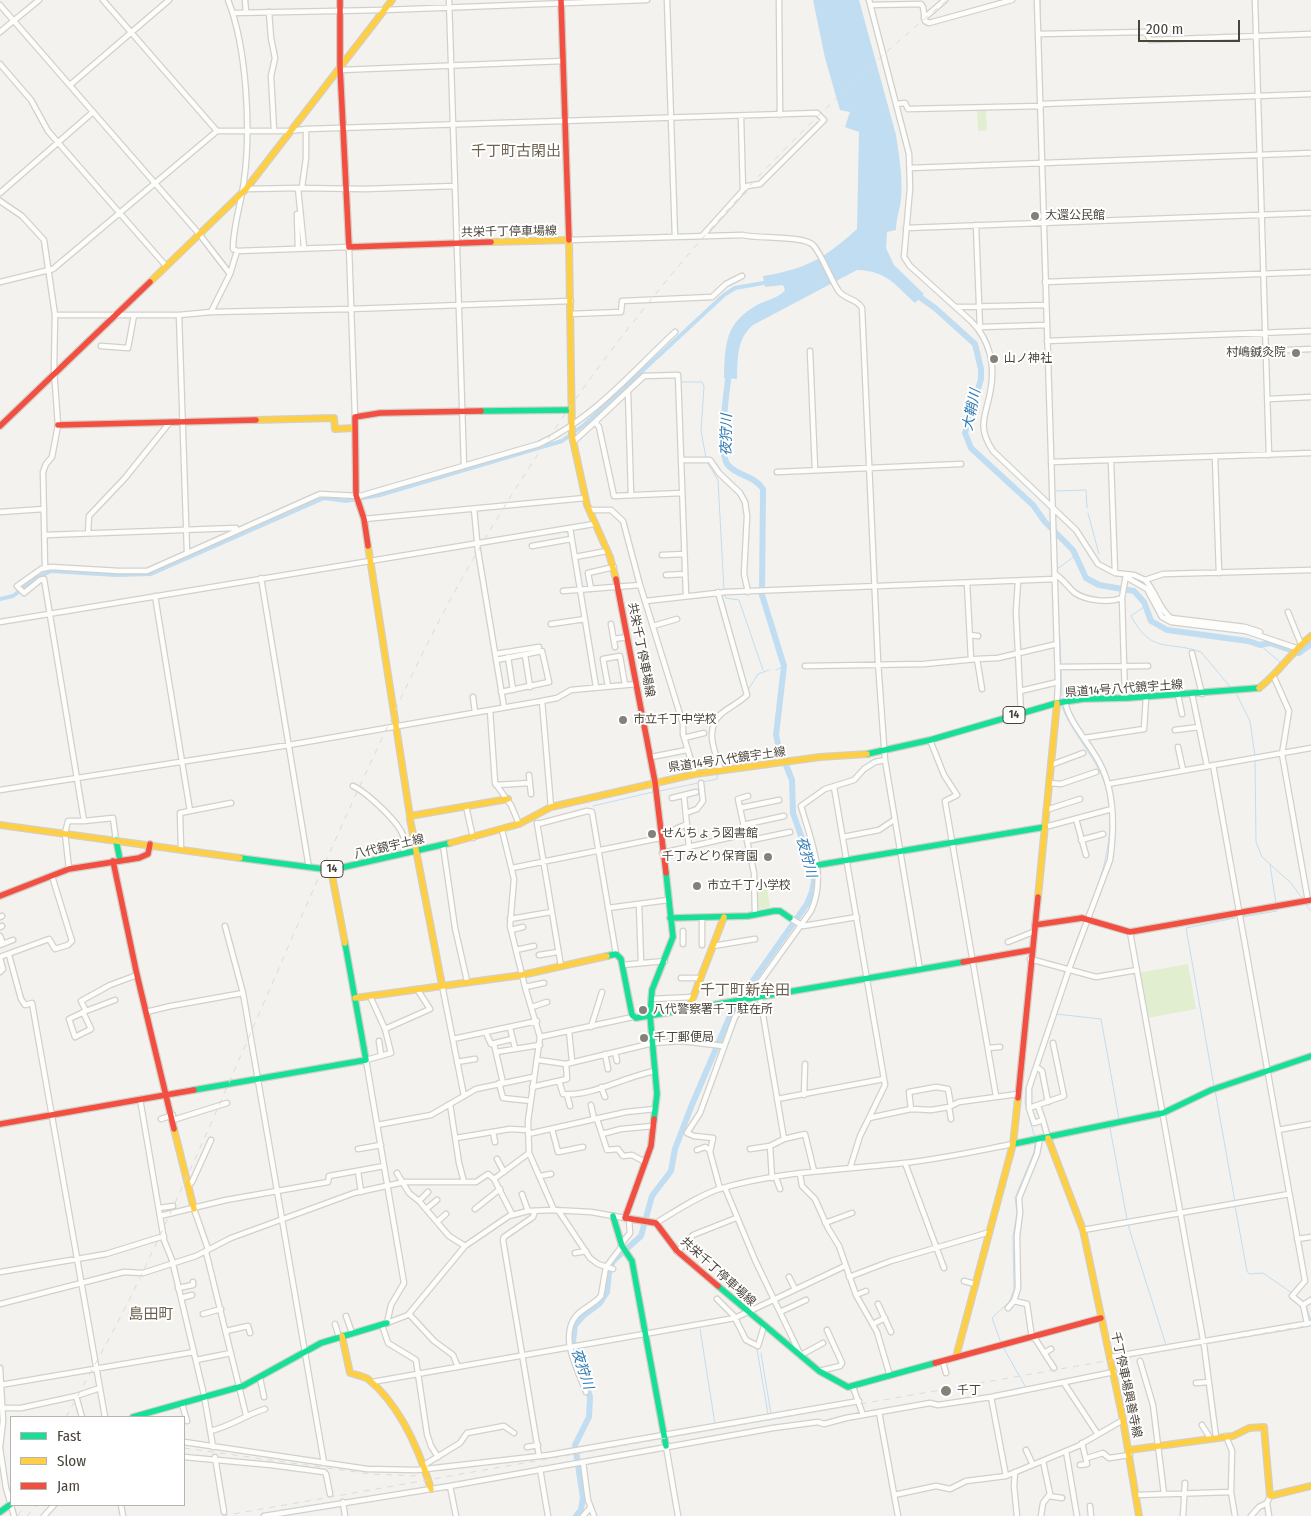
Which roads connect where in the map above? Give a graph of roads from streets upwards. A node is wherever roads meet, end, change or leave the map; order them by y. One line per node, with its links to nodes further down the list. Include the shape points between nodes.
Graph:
1 (39, 0): 26 (street)
2 (103, 0): 28 (street)
3 (169, 0): 28 (street)
4 (228, 0): 24 (street)
5 (245, 0): 22 (street)
6 (340, 0): 20 (street)
7 (392, 0): 21 (street)
8 (450, 0): 19 (street)
9 (647, 0): 16 (street)
10 (667, 0): 44 (street)
11 (779, 0): 42 (street)
12 (945, 0): 25 (street)
13 (1012, 0): 25 (street, via 929,23)
14 (1037, 0): 29 (street)
15 (1255, 0): 31 (street)
16 (561, 1): 19 (street); 32 (street)
17 (870, 3): 25 (street, via 921,4); 39 (street)
18 (0, 5): 26 (street)
19 (450, 6): 21 (street); 34 (street)
20 (340, 10): 21 (street); 23 (street); 35 (street)
21 (384, 10): 35 (street)
22 (246, 12): 23 (street); 24 (street)
23 (269, 12): 49 (street, via 275,58 272,69)
24 (233, 13): 51 (street, via 247,102)
25 (924, 18)
26 (14, 21): 27 (street); 36 (street)
27 (0, 32)
28 (131, 33): 36 (street); 50 (street)
29 (1040, 34): 31 (street, via 1146,32 1150,40); 40 (street)
30 (1311, 34): 31 (street)
31 (1258, 36): 38 (street)
32 (563, 61): 34 (street); 45 (street)
33 (0, 64): 53 (street, via 31,100 45,128)
34 (452, 65): 35 (street); 46 (street)
35 (341, 68): 47 (street); 52 (street)
36 (70, 85): 41 (street)
37 (1311, 94): 38 (street)
38 (1257, 96): 40 (street); 55 (street)
39 (897, 104): 40 (street, via 905,104 908,109); 57 (street)
40 (1042, 104): 56 (street)
41 (93, 112): 53 (street); 58 (street)
42 (780, 116): 43 (street); 63 (street, via 817,113 824,120 760,184 747,186)
43 (741, 117): 44 (street); 63 (street)
44 (671, 118): 45 (street); 74 (street)
45 (565, 121): 46 (street); 75 (street)
46 (454, 125): 47 (street); 59 (street)
47 (344, 128): 48 (street); 61 (street)
48 (306, 129): 52 (street); 60 (street, via 306,158)
49 (274, 130): 51 (street); 52 (street)
50 (217, 131): 51 (street); 58 (street)
51 (248, 131): 62 (street)
52 (290, 131): 62 (street)
53 (58, 143): 64 (street); 66 (street)
54 (1311, 153): 55 (street)
55 (1260, 155): 56 (street); 68 (street)
56 (1044, 163): 57 (street); 69 (street)
57 (910, 168): 71 (street)
58 (155, 183): 66 (street); 72 (street)
59 (456, 186): 61 (street); 76 (street)
60 (299, 187): 61 (street); 62 (street); 78 (street)
61 (347, 189): 77 (street)
62 (244, 190): 72 (street); 79 (street, via 233,236 232,249)
63 (743, 191): 73 (street)
64 (0, 193)
65 (0, 201): 81 (street, via 22,216 44,240)
66 (120, 213): 80 (street); 81 (street, via 54,269)
67 (1311, 213): 68 (street)
68 (1260, 215): 69 (street); 84 (street)
69 (1045, 223): 70 (street); 87 (street)
70 (976, 225): 71 (street); 91 (street)
71 (906, 228): 92 (street, via 904,250 907,262)
72 (200, 235): 80 (street); 83 (street)
73 (702, 236): 74 (street); 133 (street, via 804,239 813,244 838,291 859,303 862,308)
74 (675, 237): 75 (street)
75 (569, 240): 76 (street, 共栄千丁停車場線); 88 (street, 共栄千丁停車場線)
76 (457, 243): 77 (street, 共栄千丁停車場線); 89 (street)
77 (349, 247): 78 (street); 93 (street)
78 (301, 248): 79 (street)
79 (237, 251): 83 (street)
80 (166, 266): 97 (street)
81 (48, 270): 86 (street); 96 (street)
82 (1311, 272): 84 (street)
83 (230, 274): 94 (street)
84 (1262, 274): 87 (street); 104 (street)
85 (742, 276): 95 (street, via 726,284 712,297 622,302 620,312)
86 (0, 282)
87 (1047, 282): 90 (street)
88 (570, 301): 89 (street); 95 (street, 共栄千丁停車場線)
89 (458, 304): 93 (street); 115 (street)
90 (1046, 305): 91 (street); 100 (street)
91 (979, 307): 92 (street); 101 (street)
92 (956, 308): 101 (street)
93 (351, 309): 94 (street); 116 (street)
94 (211, 312): 99 (street)
95 (570, 314): 114 (street, 共栄千丁停車場線)
96 (55, 315): 97 (street); 110 (street)
97 (117, 315): 98 (street); 110 (street)
98 (134, 315): 99 (street); 106 (street, via 128,348)
99 (179, 315): 118 (street)
100 (1047, 325): 101 (street); 105 (street)
101 (981, 328): 143 (street, via 989,350 993,378 983,417 985,440)
102 (1311, 331): 104 (street)
103 (675, 332): 122 (street)
104 (1266, 333): 105 (street); 109 (street)
105 (1049, 341): 130 (street)
106 (101, 346)
107 (1311, 349): 109 (street)
108 (810, 351): 134 (street)
109 (1267, 351): 113 (street)
110 (54, 374): 120 (street); 121 (street)
111 (628, 391): 119 (street); 128 (street, via 644,376 678,375); 138 (street)
112 (1311, 397): 113 (street)
113 (1268, 399): 126 (street)
114 (571, 410): 115 (street); 122 (street, 共栄千丁停車場線)
115 (462, 414): 116 (street, via 399,413); 132 (street)
116 (355, 417): 123 (street)
117 (170, 422): 118 (street); 120 (street); 150 (street, via 89,516)
118 (182, 422): 123 (street, via 334,418 335,429); 149 (street)
119 (595, 422): 124 (street); 138 (street, via 599,427 614,496)
120 (58, 425): 140 (street, via 52,457 43,472)
121 (0, 426)
122 (572, 426): 124 (street, 共栄千丁停車場線); 132 (street, via 539,444)
123 (354, 428): 137 (street)
124 (573, 439): 139 (street, 共栄千丁停車場線)
125 (1311, 453): 126 (street)
126 (1269, 455): 127 (street)
127 (1215, 457): 129 (street); 165 (street)
128 (681, 460): 136 (street); 181 (street, via 706,460 745,502 744,574)
129 (1112, 461): 130 (street); 164 (street)
130 (1052, 462): 143 (street)
131 (961, 464): 133 (street)
132 (464, 466): 137 (street)
133 (870, 467): 134 (street); 176 (street)
134 (815, 469): 135 (street)
135 (777, 472)
136 (682, 493): 138 (street); 157 (street)
137 (356, 495): 145 (street); 147 (street, via 320,494)
138 (631, 495)
139 (586, 498): 141 (street); 142 (street, 共栄千丁停車場線)
140 (44, 509): 144 (street); 151 (street)
141 (474, 509): 145 (street); 153 (street)
142 (589, 510): 146 (street, 共栄千丁停車場線); 174 (street, via 611,510 620,516)
143 (1053, 510): 164 (street, via 1080,535 1098,564); 168 (street)
144 (0, 512)
145 (364, 519): 160 (street)
146 (594, 524): 148 (street); 155 (street, 共栄千丁停車場線)
147 (240, 528): 149 (street); 156 (street)
148 (570, 528): 152 (street); 153 (street)
149 (186, 530): 150 (street); 156 (street)
150 (88, 533): 151 (street)
151 (46, 535): 162 (street)
152 (572, 539): 154 (street); 159 (street)
153 (477, 544): 160 (street); 207 (street)
154 (532, 546)
155 (607, 550): 159 (street); 161 (street, 共栄千丁停車場線)
156 (187, 552): 162 (street, via 147,571)
157 (684, 554): 158 (street); 166 (street)
158 (662, 555)
159 (575, 557): 178 (street)
160 (370, 560): 170 (street); 240 (street)
161 (614, 567): 175 (street, 共栄千丁停車場線); 177 (street, via 588,573)
162 (45, 568): 187 (street, via 17,586 22,593 44,579)
163 (1311, 570): 165 (street)
164 (1115, 573): 169 (street)
165 (1219, 573): 172 (street, via 1163,574)
166 (685, 574): 167 (street); 183 (street)
167 (666, 575)
168 (1055, 576): 171 (street); 184 (street, via 1076,593 1092,599 1114,601); 200 (street)
169 (1126, 577): 172 (street); 184 (street); 199 (street, via 1147,589 1166,620 1246,631)
170 (261, 578): 182 (street); 247 (street)
171 (1018, 580): 173 (street); 206 (street)
172 (1145, 580): 199 (street, via 1171,618 1245,627)
173 (967, 583): 176 (street); 194 (street)
174 (640, 585): 175 (street); 185 (street)
175 (619, 586): 177 (street); 197 (street, 共栄千丁停車場線)
176 (875, 587): 181 (street); 210 (street)
177 (591, 589): 178 (street)
178 (580, 590): 179 (street); 188 (street)
179 (564, 591)
180 (722, 592): 181 (street); 183 (street); 260 (street, via 746,692 740,702 714,722 711,733)
181 (749, 592)
182 (155, 596): 187 (street); 255 (street)
183 (686, 596): 185 (street)
184 (1122, 596): 212 (street)
185 (646, 601): 193 (street)
186 (1288, 612): 203 (street)
187 (48, 614): 190 (street); 265 (street)
188 (585, 619): 191 (street); 220 (street)
189 (677, 619): 193 (street)
190 (0, 622)
191 (551, 624)
192 (611, 624): 198 (street)
193 (653, 626): 244 (street, via 683,724)
194 (970, 635): 195 (street); 209 (street)
195 (978, 636)
196 (1311, 636): 203 (street, 県道14号八代鏡宇土線 / 14)
197 (628, 637): 198 (street); 217 (street, 共栄千丁停車場線)
198 (614, 639): 202 (street)
199 (1272, 639): 203 (street)
200 (1057, 644): 206 (street); 214 (street)
201 (539, 647): 207 (street)
202 (615, 647)
203 (1296, 649): 215 (street, 県道14号八代鏡宇土線 / 14)
204 (1192, 652): 227 (street)
205 (525, 654): 208 (street); 221 (street); 221 (street, via 544,652 549,682)
206 (1018, 654): 209 (street); 225 (street)
207 (496, 657): 208 (street); 224 (street)
208 (508, 657): 223 (street)
209 (974, 659): 210 (street); 222 (street)
210 (878, 664): 211 (street); 251 (street)
211 (805, 666)
212 (1124, 666): 213 (street); 214 (street); 231 (street)
213 (1148, 666)
214 (1060, 667): 216 (street)
215 (1274, 677): 227 (street, 県道14号八代鏡宇土線 / 14, via 1257,689); 253 (street, via 1289,711)
216 (1058, 682): 225 (street); 234 (street)
217 (637, 684): 218 (street); 254 (street, 共栄千丁停車場線)
218 (625, 685): 219 (street); 219 (street, via 620,656 603,659)
219 (608, 686): 220 (street)
220 (596, 687): 232 (street, via 571,690 558,698)
221 (530, 688): 223 (street)
222 (982, 689)
223 (513, 690): 224 (street)
224 (501, 692): 235 (street)
225 (1020, 692): 238 (street)
226 (1192, 694): 227 (street, 県道14号八代鏡宇土線 / 14); 228 (street, 県道14号八代鏡宇土線 / 14); 241 (street)
227 (1202, 694)
228 (1178, 695): 230 (street, 県道14号八代鏡宇土線 / 14); 239 (street)
229 (473, 697): 237 (street)
230 (1146, 697): 231 (street, 県道14号八代鏡宇土線 / 14); 245 (street, via 1144,729)
231 (1125, 698): 233 (street, 県道14号八代鏡宇土線 / 14)
232 (542, 701): 235 (street); 285 (street)
233 (1065, 702): 234 (street, 県道14号八代鏡宇土線 / 14); 245 (street)
234 (1057, 703): 238 (street, 県道14号八代鏡宇土線 / 14); 257 (street)
235 (504, 707): 236 (street)
236 (490, 710): 237 (street); 271 (street)
237 (475, 712): 240 (street)
238 (1021, 713): 246 (street, 県道14号八代鏡宇土線 / 14)
239 (1182, 714)
240 (396, 724): 247 (street); 284 (street, via 401,774 410,816)
241 (1200, 727): 242 (street); 258 (street)
242 (1175, 730)
243 (704, 733): 244 (street)
244 (684, 738): 250 (street)
245 (1084, 738): 270 (street, via 1100,763)
246 (930, 740): 251 (street, 県道14号八代鏡宇土線 / 14); 312 (street, via 944,776 957,796 945,801)
247 (288, 745): 255 (street); 328 (street)
248 (1178, 747): 261 (street)
249 (1311, 748): 253 (street)
250 (687, 750): 254 (street); 263 (street)
251 (883, 750): 256 (street); 260 (street, 県道14号八代鏡宇土線 / 14, via 859,756 820,757)
252 (1083, 753): 257 (street)
253 (1282, 754): 259 (street); 335 (street)
254 (651, 757): 267 (street, 共栄千丁停車場線)
255 (183, 760): 265 (street); 289 (street)
256 (885, 760): 273 (street, via 864,769 854,780); 294 (street)
257 (1051, 765): 268 (street)
258 (1207, 766): 259 (street); 261 (street)
259 (1213, 766): 339 (street)
260 (718, 770): 263 (street, 県道14号八代鏡宇土線 / 14)
261 (1183, 770): 270 (street)
262 (1096, 772): 268 (street, via 1061,784)
263 (694, 774): 267 (street, 県道14号八代鏡宇土線 / 14)
264 (529, 775): 266 (street)
265 (77, 778): 274 (street); 295 (street)
266 (530, 783): 271 (street); 276 (street)
267 (655, 783): 285 (street, 八代鏡宇土線 / 14); 307 (street, 共栄千丁停車場線)
268 (1049, 783): 287 (street)
269 (701, 784): 290 (street, via 703,801 697,809)
270 (1108, 784): 288 (street)
271 (496, 785): 280 (street)
272 (353, 786): 321 (street, via 389,815 404,837)
273 (834, 787): 306 (street); 327 (street, via 801,806)
274 (0, 790)
275 (696, 792): 277 (street)
276 (531, 794)
277 (684, 796): 279 (street); 290 (street)
278 (748, 796): 286 (street, via 738,797)
279 (672, 798)
280 (508, 799): 284 (street); 296 (street)
281 (1080, 799): 287 (street)
282 (779, 800): 286 (street)
283 (231, 804): 289 (street)
284 (466, 806): 308 (street)
285 (551, 807): 296 (street, 八代鏡宇土線 / 14)
286 (740, 808): 299 (street)
287 (1046, 810): 300 (street)
288 (1108, 810): 293 (street); 347 (street, via 1113,844 1110,860)
289 (190, 811): 316 (street, via 180,813)
290 (686, 813): 297 (street)
291 (784, 816): 299 (street)
292 (410, 819): 317 (street)
293 (1076, 819): 300 (street); 310 (street)
294 (894, 820): 306 (street, via 879,830); 320 (street)
295 (84, 821): 303 (street, via 68,821); 309 (street, via 113,818)
296 (519, 824): 301 (street, 八代鏡宇土線 / 14)
297 (687, 824): 307 (street); 315 (street)
298 (0, 825): 303 (street, 八代鏡宇土線 / 14)
299 (743, 825): 304 (street)
300 (1045, 827): 312 (street); 348 (street)
301 (502, 830): 308 (street, 八代鏡宇土線 / 14); 329 (street)
302 (790, 832): 311 (street)
303 (65, 833): 309 (street, 八代鏡宇土線 / 14); 330 (street)
304 (745, 834): 311 (street); 315 (street)
305 (1103, 834): 310 (street)
306 (843, 836): 324 (street)
307 (660, 837): 318 (street); 319 (street, 共栄千丁停車場線)
308 (473, 838): 314 (street, 八代鏡宇土線 / 14)
309 (116, 840): 313 (street, 八代鏡宇土線 / 14); 323 (street)
310 (1082, 840): 322 (street)
311 (747, 842): 340 (street, via 754,873)
312 (953, 843): 320 (street); 373 (street)
313 (150, 844): 316 (street, 八代鏡宇土線 / 14); 323 (street, via 148,854)
314 (443, 845): 317 (street, 八代鏡宇土線 / 14); 387 (street, via 455,928)
315 (689, 847): 319 (street)
316 (181, 849): 328 (street, 八代鏡宇土線 / 14)
317 (416, 851): 321 (street, 八代鏡宇土線 / 14); 389 (street)
318 (599, 851): 326 (street); 326 (street, via 591,811 537,824); 337 (street)
319 (662, 852): 334 (street, 共栄千丁停車場線)
320 (900, 852): 324 (street); 379 (street)
321 (404, 854): 331 (street, 八代鏡宇土線 / 14)
322 (1086, 855)
323 (120, 860): 325 (street)
324 (847, 860): 327 (street); 343 (street)
325 (113, 861): 330 (street); 383 (street)
326 (543, 863): 329 (street); 338 (street)
327 (818, 865): 350 (street, via 816,900)
328 (309, 868): 331 (street, 八代鏡宇土線 / 14)
329 (512, 868): 346 (street, via 515,891)
330 (69, 870): 332 (street)
331 (331, 870): 396 (street)
332 (52, 876): 333 (street); 368 (street, via 72,941 55,949 49,939)
333 (0, 896)
334 (668, 900): 336 (street); 344 (street, 共栄千丁停車場線)
335 (1307, 901): 339 (street)
336 (639, 904): 337 (street); 375 (street)
337 (608, 908): 369 (street)
338 (551, 912): 346 (street); 367 (street)
339 (1240, 913): 354 (street); 442 (street)
340 (754, 914): 341 (street); 345 (street, via 774,910)
341 (724, 916): 342 (street); 364 (street)
342 (702, 917): 344 (street); 362 (street)
343 (857, 917): 350 (street); 386 (street)
344 (670, 918): 356 (street, 共栄千丁停車場線)
345 (790, 918): 350 (street)
346 (510, 919): 352 (street)
347 (1086, 919): 348 (street); 354 (street); 378 (street)
348 (1035, 925): 353 (street)
349 (224, 926): 393 (street)
350 (799, 926): 399 (street)
351 (523, 927): 352 (street)
352 (511, 930): 365 (street)
353 (1034, 932): 359 (street); 366 (street)
354 (1130, 932): 380 (street)
355 (0, 936): 360 (street)
356 (673, 937): 361 (street, via 683,934); 372 (street, 共栄千丁停車場線)
357 (755, 939): 364 (street)
358 (13, 940): 360 (street)
359 (1008, 942)
360 (1, 944)
361 (683, 944)
362 (702, 945)
363 (534, 946): 365 (street)
364 (713, 946): 385 (street)
365 (516, 950): 382 (street)
366 (1031, 950): 373 (street); 374 (street)
367 (558, 952): 370 (street); 377 (street)
368 (9, 954): 371 (street); 471 (street, via 21,999 25,1005 32,1003)
369 (616, 954): 376 (street); 377 (street)
370 (539, 955)
371 (0, 957): 381 (street, via 3,969)
372 (665, 960): 375 (street); 398 (street, 共栄千丁停車場線)
373 (974, 960): 379 (street); 425 (street)
374 (1030, 960): 378 (street); 451 (street)
375 (642, 962): 376 (street)
376 (622, 965): 407 (street)
377 (561, 966): 382 (street)
378 (1067, 969): 380 (street, via 1096,977); 439 (street)
379 (920, 970): 386 (street)
380 (1137, 970): 470 (street)
381 (0, 972)
382 (522, 974): 387 (street); 390 (street)
383 (137, 975): 404 (street, via 81,1001); 405 (street)
384 (681, 978): 385 (street)
385 (700, 978): 397 (street)
386 (867, 978): 395 (street); 445 (street)
387 (467, 981): 389 (street)
388 (544, 983): 390 (street)
389 (442, 985): 391 (street); 415 (street)
390 (525, 987): 402 (street)
391 (417, 989): 394 (street); 410 (street, via 430,1009)
392 (602, 992): 409 (street)
393 (243, 993): 405 (street); 444 (street)
394 (370, 996): 396 (street); 410 (street)
395 (760, 996): 399 (street); 458 (street)
396 (355, 998): 432 (street)
397 (693, 998): 398 (street); 403 (street)
398 (650, 999): 406 (street, 共栄千丁停車場線)
399 (747, 999): 403 (street); 422 (street)
400 (115, 1000): 404 (street)
401 (547, 1002): 402 (street)
402 (532, 1007): 408 (street)
403 (689, 1008): 406 (street)
404 (84, 1011): 404 (street, via 91,1030 76,1037 68,1019)
405 (146, 1012): 450 (street)
406 (650, 1015): 407 (street); 418 (street, 共栄千丁停車場線)
407 (633, 1018): 409 (street)
408 (537, 1021): 411 (street); 414 (street)
409 (591, 1027): 412 (street)
410 (385, 1028): 429 (street, via 392,1053)
411 (510, 1028): 413 (street); 416 (street)
412 (569, 1031): 414 (street); 434 (street)
413 (486, 1033): 415 (street); 420 (street)
414 (540, 1036): 421 (street)
415 (454, 1039): 436 (street)
416 (512, 1039): 420 (street); 424 (street)
417 (379, 1041): 429 (street)
418 (653, 1043): 422 (street, via 686,1041); 427 (street); 441 (street, 共栄千丁停車場線)
419 (1053, 1043): 460 (street, via 1064,1096)
420 (494, 1044): 426 (street)
421 (540, 1045): 424 (street); 433 (street)
422 (722, 1046): 500 (street, via 702,1107 687,1133 713,1138)
423 (1000, 1047): 425 (street)
424 (515, 1048): 426 (street)
425 (988, 1048): 455 (street)
426 (496, 1052): 447 (street)
427 (615, 1052): 428 (street); 435 (street)
428 (605, 1054): 434 (street); 440 (street)
429 (381, 1055): 432 (street)
430 (1311, 1056): 442 (street)
431 (475, 1059): 436 (street)
432 (366, 1060): 444 (street); 480 (street)
433 (538, 1060): 437 (street); 443 (street)
434 (572, 1061): 437 (street)
435 (617, 1061)
436 (457, 1062): 454 (street)
437 (566, 1064): 446 (street, via 568,1078)
438 (805, 1064): 453 (street)
439 (1038, 1068): 460 (street, via 1042,1071); 467 (street, via 1030,1088)
440 (608, 1069)
441 (655, 1071): 448 (street); 468 (street, 共栄千丁停車場線)
442 (1268, 1072): 470 (street, via 1211,1090); 483 (street)
443 (533, 1077): 447 (street); 449 (street)
444 (258, 1078): 450 (street); 523 (street)
445 (884, 1079): 453 (street); 473 (street, via 885,1085)
446 (559, 1081): 449 (street); 452 (street)
447 (501, 1083): 454 (street, via 476,1089); 459 (street, via 503,1098)
448 (602, 1086): 452 (street, via 577,1096); 456 (street)
449 (532, 1087): 459 (street)
450 (167, 1094): 457 (street); 472 (street)
451 (1018, 1094): 455 (street); 493 (street)
452 (567, 1095): 464 (street)
453 (804, 1095): 458 (street)
454 (464, 1096): 462 (street)
455 (996, 1096): 465 (street)
456 (605, 1097)
457 (140, 1099): 471 (street); 531 (street)
458 (777, 1099): 489 (street)
459 (530, 1101): 485 (street)
460 (1048, 1102): 466 (street)
461 (227, 1103): 472 (street)
462 (450, 1104): 480 (street, via 431,1115); 487 (street)
463 (591, 1105): 475 (street)
464 (570, 1106)
465 (950, 1106): 469 (street, via 931,1110); 469 (street, via 948,1089 936,1087 909,1092); 476 (street)
466 (1038, 1106): 467 (street); 477 (street)
467 (1029, 1108): 477 (street, via 1032,1122)
468 (655, 1109): 475 (street); 481 (street, 共栄千丁停車場線)
469 (911, 1109): 473 (street)
470 (1163, 1112): 488 (street); 539 (street)
471 (51, 1115): 478 (street); 564 (street)
472 (173, 1118): 474 (street); 518 (street)
473 (869, 1118): 506 (street)
474 (161, 1119)
475 (596, 1119): 482 (street); 486 (street)
476 (951, 1119)
477 (1042, 1120): 488 (street)
478 (0, 1124)
479 (1311, 1124): 483 (street)
480 (377, 1125): 494 (street)
481 (653, 1126): 486 (street); 503 (street, 共栄千丁停車場線)
482 (552, 1129): 485 (street); 496 (street, via 558,1152)
483 (1278, 1130): 527 (street)
484 (493, 1132): 485 (street, via 510,1129); 487 (street); 492 (street)
485 (528, 1132): 501 (street)
486 (602, 1134): 503 (street, via 606,1152 618,1148 623,1156)
487 (456, 1138): 517 (street)
488 (1048, 1138): 490 (street); 550 (street)
489 (784, 1139): 495 (street); 509 (street, via 805,1134)
490 (1037, 1139): 493 (street); 585 (street, via 1037,1154 1019,1198 1018,1288)
491 (211, 1140): 518 (street)
492 (495, 1142)
493 (1013, 1144): 504 (street); 551 (street)
494 (381, 1145): 497 (street); 505 (street)
495 (770, 1146): 498 (street); 514 (street)
496 (583, 1147)
497 (358, 1149)
498 (750, 1149)
499 (697, 1150): 500 (street, via 705,1147)
500 (710, 1150): 521 (street)
501 (529, 1153): 508 (street); 513 (street)
502 (497, 1160): 508 (street)
503 (644, 1162): 544 (street, 共栄千丁停車場線)
504 (905, 1163): 506 (street); 559 (street)
505 (384, 1166): 507 (street); 519 (street)
506 (850, 1168): 509 (street)
507 (358, 1171): 523 (street, via 329,1176 328,1182); 524 (street)
508 (504, 1172): 515 (street)
509 (814, 1172): 512 (street)
510 (397, 1173): 516 (street)
511 (551, 1174): 513 (street)
512 (800, 1174): 514 (street); 549 (street, via 802,1186 815,1199)
513 (540, 1176): 535 (street)
514 (774, 1178): 521 (street); 522 (street)
515 (494, 1179): 517 (street, via 488,1174 476,1182); 520 (street)
516 (404, 1182): 517 (street); 519 (street); 529 (street, via 408,1193)
517 (464, 1182)
518 (189, 1185): 533 (street)
519 (388, 1185): 524 (street); 601 (street, via 404,1283 391,1305)
520 (500, 1189): 532 (street); 541 (street)
521 (723, 1189): 545 (street); 548 (street)
522 (780, 1189)
523 (277, 1191): 533 (street); 546 (street)
524 (361, 1192): 546 (street)
525 (428, 1192): 529 (street)
526 (522, 1194): 536 (street)
527 (1289, 1194): 539 (street); 555 (street)
528 (437, 1200): 534 (street)
529 (419, 1201): 534 (street)
530 (173, 1206): 531 (street)
531 (159, 1208): 542 (street)
532 (475, 1208)
533 (194, 1209): 542 (street); 560 (street)
534 (426, 1209): 547 (street)
535 (556, 1210): 537 (street); 543 (street); 561 (street)
536 (528, 1211): 537 (street); 541 (street)
537 (535, 1211): 556 (street, via 534,1217)
538 (852, 1213): 549 (street)
539 (1180, 1213): 550 (street); 612 (street)
540 (446, 1214): 547 (street)
541 (512, 1214): 557 (street)
542 (160, 1216): 553 (street)
543 (613, 1216): 544 (street); 558 (street)
544 (627, 1218): 548 (street); 558 (street, via 630,1233)
545 (736, 1218): 562 (street, via 693,1235); 583 (street)
546 (282, 1221): 560 (street, via 231,1238); 616 (street)
547 (437, 1222): 557 (street, via 449,1236)
548 (653, 1223): 562 (street, 共栄千丁停車場線)
549 (826, 1224): 566 (street, via 839,1246)
550 (1083, 1230): 598 (street)
551 (990, 1232): 559 (street); 575 (street)
552 (498, 1233): 556 (street)
553 (164, 1236): 564 (street, via 122,1250); 565 (street)
554 (1311, 1237): 555 (street)
555 (1298, 1239): 586 (street, via 1305,1283 1294,1294)
556 (503, 1240): 620 (street)
557 (465, 1246): 594 (street)
558 (622, 1246): 567 (street); 609 (street, via 632,1261)
559 (936, 1248): 568 (street); 571 (street)
560 (207, 1250): 565 (street); 590 (street)
561 (586, 1251): 563 (street); 567 (street, via 594,1262)
562 (677, 1252): 591 (street, 共栄千丁停車場線)
563 (575, 1253)
564 (78, 1259): 569 (street); 573 (street)
565 (172, 1263): 573 (street, via 143,1273 128,1272); 576 (street)
566 (845, 1266): 571 (street); 577 (street)
567 (610, 1268): 614 (street, via 601,1296 572,1323 568,1338)
568 (944, 1268)
569 (0, 1272)
570 (789, 1277): 577 (street)
571 (849, 1277): 580 (street)
572 (964, 1281): 575 (street)
573 (81, 1282): 587 (street); 630 (street)
574 (193, 1282): 576 (street, via 193,1285)
575 (975, 1284): 622 (street)
576 (178, 1288): 581 (street)
577 (795, 1289): 583 (street)
578 (866, 1291): 580 (street)
579 (192, 1295): 581 (street)
580 (856, 1295): 602 (street)
581 (181, 1298): 617 (street)
582 (717, 1299): 596 (street)
583 (774, 1299): 591 (street); 592 (street)
584 (806, 1300): 592 (street)
585 (1014, 1301): 589 (street); 611 (street, via 1027,1304)
586 (1306, 1303): 599 (street)
587 (0, 1304)
588 (878, 1304): 597 (street)
589 (1008, 1308)
590 (221, 1309): 593 (street); 605 (street)
591 (746, 1311): 596 (street); 603 (street, 共栄千丁停車場線)
592 (780, 1312): 621 (street)
593 (204, 1314)
594 (409, 1314): 601 (street); 627 (street, via 434,1341 453,1355)
595 (346, 1316): 607 (street)
596 (735, 1318): 603 (street, via 742,1336 756,1346); 609 (street)
597 (885, 1318): 602 (street); 606 (street)
598 (1101, 1318): 611 (street, 千丁停車場興善寺線); 623 (street, 千丁停車場興善寺線)
599 (1309, 1323): 612 (street)
600 (335, 1324): 610 (street)
601 (385, 1324): 607 (street); 634 (street, via 388,1343 415,1358)
602 (872, 1324): 635 (street, via 882,1344)
603 (764, 1326): 621 (street, 共栄千丁停車場線)
604 (826, 1330): 631 (street, via 842,1363)
605 (226, 1331): 608 (street, via 248,1326); 618 (street)
606 (891, 1332)
607 (352, 1333): 610 (street)
608 (250, 1334)
609 (646, 1334): 614 (street); 669 (street)
610 (341, 1336): 616 (street); 637 (street, via 350,1373)
611 (1033, 1337): 619 (street); 622 (street, 千丁停車場興善寺線)
612 (1203, 1341): 623 (street); 638 (street)
613 (824, 1344): 621 (street)
614 (570, 1347): 620 (street); 645 (street)
615 (1051, 1349): 619 (street)
616 (305, 1351): 636 (street); 694 (street)
617 (194, 1352): 624 (street); 630 (street)
618 (231, 1353): 624 (street); 642 (street)
619 (1044, 1353): 629 (street)
620 (524, 1355): 627 (street); 674 (street)
621 (801, 1356): 631 (street, 共栄千丁停車場線)
622 (956, 1357): 626 (street)
623 (1111, 1357): 632 (street, 千丁停車場興善寺線)
624 (196, 1360): 649 (street)
625 (1140, 1361): 677 (street, via 1153,1405)
626 (943, 1362): 633 (street); 635 (street)
627 (458, 1367): 634 (street)
628 (0, 1368): 641 (street)
629 (1054, 1368)
630 (97, 1369): 641 (street); 644 (street)
631 (819, 1371): 643 (street, 共栄千丁停車場線)
632 (1114, 1372): 639 (street); 661 (street, 千丁停車場興善寺線)
633 (946, 1373)
634 (417, 1374): 637 (street); 687 (street, via 427,1434)
635 (890, 1376): 643 (street)
636 (260, 1378): 642 (street); 647 (street)
637 (372, 1382): 664 (street, via 400,1415)
638 (1209, 1382): 640 (street); 671 (street)
639 (1064, 1383): 648 (street); 667 (street)
640 (1196, 1383)
641 (1, 1385): 652 (street)
642 (238, 1387): 649 (street); 656 (street)
643 (853, 1387): 650 (street)
644 (100, 1388): 646 (street); 659 (street)
645 (586, 1392)
646 (76, 1396): 652 (street, via 21,1408); 658 (street)
647 (264, 1397)
648 (991, 1397): 654 (street); 701 (street)
649 (205, 1398): 651 (street); 665 (street)
650 (859, 1402): 657 (street); 669 (street)
651 (182, 1404): 655 (street); 662 (street)
652 (2, 1408): 679 (street)
653 (265, 1409): 656 (street)
654 (879, 1412): 657 (street); 710 (street)
655 (152, 1414): 660 (street)
656 (246, 1415): 665 (street, via 226,1428)
657 (864, 1415): 676 (street, via 824,1424 774,1428)
658 (82, 1416)
659 (105, 1416)
660 (139, 1416)
661 (1124, 1420): 667 (street); 684 (street, 千丁停車場興善寺線)
662 (187, 1421)
663 (1202, 1425): 671 (street)
664 (408, 1430): 668 (street); 697 (street)
665 (210, 1431): 675 (street)
666 (514, 1433): 687 (street, via 504,1426 467,1433 460,1443)
667 (1097, 1433): 673 (street)
668 (401, 1434)
669 (664, 1436): 676 (street); 685 (street)
670 (1226, 1436): 671 (street); 682 (street); 713 (street, via 1264,1427)
671 (1213, 1438): 677 (street)
672 (185, 1442): 675 (street)
673 (1082, 1443): 683 (street); 690 (street, via 1087,1447)
674 (538, 1445): 678 (street); 685 (street)
675 (213, 1446): 694 (street)
676 (666, 1446): 693 (street); 728 (street)
677 (1157, 1446): 684 (street); 708 (street)
678 (527, 1447)
679 (0, 1448): 698 (street)
680 (1237, 1448): 682 (street)
681 (1026, 1450): 695 (street)
682 (1232, 1450): 691 (street)
683 (1066, 1451): 692 (street); 732 (street)
684 (1129, 1452): 690 (street, via 1109,1458 1104,1453); 711 (street, 千丁停車場興善寺線)
685 (539, 1456): 697 (street)
686 (185, 1457): 689 (street)
687 (438, 1457): 697 (street)
688 (1239, 1457): 691 (street)
689 (215, 1458): 707 (street, via 326,1473); 721 (street)
690 (1087, 1458): 696 (street, via 1087,1464)
691 (1232, 1458): 706 (street)
692 (1043, 1461): 695 (street); 712 (street)
693 (583, 1462): 699 (street); 720 (street)
694 (324, 1463): 697 (street, via 367,1469)
695 (1032, 1465): 700 (street)
696 (1080, 1465)
697 (424, 1467): 705 (street)
698 (1, 1468): 715 (street)
699 (540, 1470): 703 (street); 726 (street)
700 (1015, 1472): 701 (street); 730 (street)
701 (1006, 1476): 710 (street, via 966,1481 950,1489 936,1486)
702 (1185, 1482): 709 (street)
703 (450, 1486): 705 (street); 725 (street)
704 (1311, 1486): 713 (street)
705 (430, 1489): 716 (street)
706 (1231, 1492): 709 (street); 736 (street)
707 (330, 1494)
708 (1164, 1494): 709 (street); 711 (street)
709 (1185, 1494): 735 (street)
710 (894, 1495): 729 (street)
711 (1136, 1495): 734 (street, 千丁停車場興善寺線)
712 (1049, 1496): 714 (street); 731 (street, via 1043,1503)
713 (1270, 1496): 717 (street)
714 (1062, 1498)
715 (10, 1501)
716 (342, 1502): 723 (street); 724 (street)
717 (1267, 1504): 737 (street); 738 (street)
718 (53, 1506): 722 (street)
719 (1090, 1506): 733 (street)
720 (587, 1511): 727 (street)
721 (224, 1512)
722 (44, 1516)
723 (264, 1516)
724 (345, 1516)
725 (456, 1516)
726 (548, 1516)
727 (594, 1516)
728 (678, 1516)
729 (898, 1516)
730 (1017, 1516)
731 (1042, 1516)
732 (1078, 1516)
733 (1091, 1516)
734 (1140, 1516)
735 (1183, 1516)
736 (1235, 1516)
737 (1251, 1516)
738 (1269, 1516)

